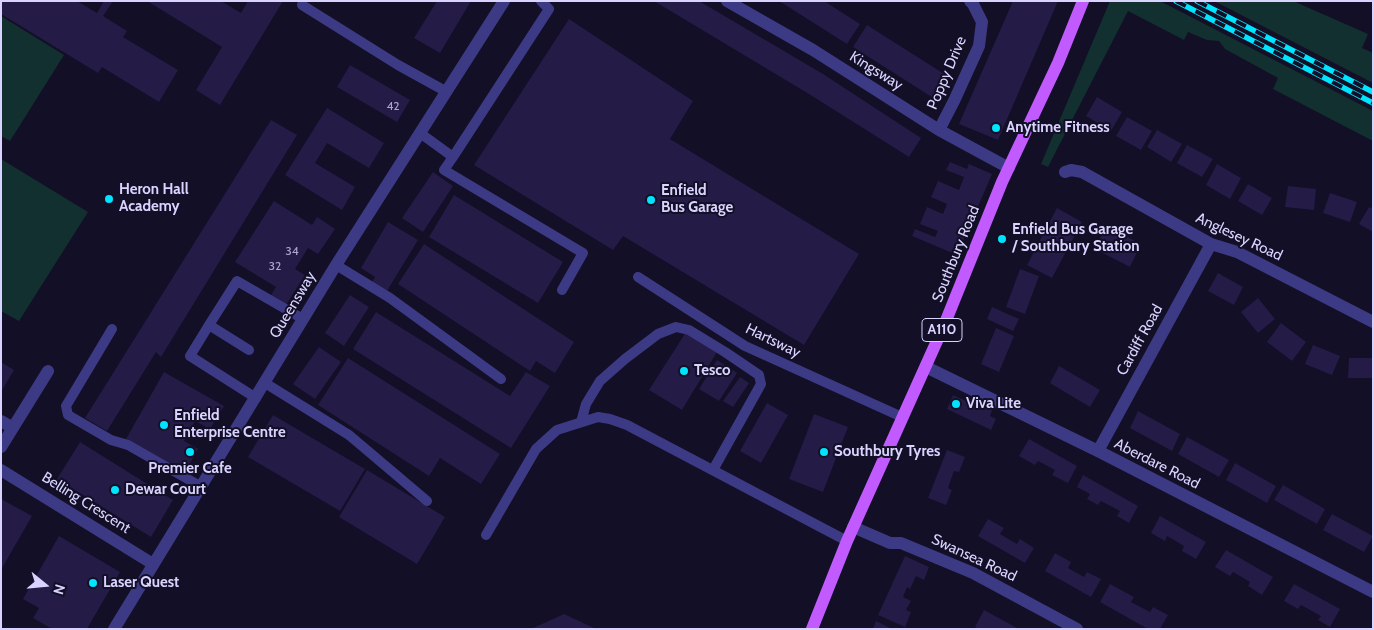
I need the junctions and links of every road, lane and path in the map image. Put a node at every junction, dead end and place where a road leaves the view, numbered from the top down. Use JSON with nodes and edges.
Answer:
{"nodes":[{"id":1,"x":504,"y":1,"type":"edge"},
{"id":2,"x":540,"y":1,"type":"edge"},
{"id":3,"x":727,"y":1,"type":"edge"},
{"id":4,"x":970,"y":1,"type":"edge"},
{"id":5,"x":1083,"y":1,"type":"edge"},
{"id":6,"x":302,"y":5,"type":"dead end"},
{"id":7,"x":447,"y":92,"type":"junction"},
{"id":8,"x":939,"y":130,"type":"junction"},
{"id":9,"x":420,"y":133,"type":"junction"},
{"id":10,"x":453,"y":157,"type":"junction"},
{"id":11,"x":1009,"y":168,"type":"junction"},
{"id":12,"x":1065,"y":172,"type":"dead end"},
{"id":13,"x":1211,"y":244,"type":"junction"},
{"id":14,"x":336,"y":264,"type":"junction"},
{"id":15,"x":638,"y":277,"type":"dead end"},
{"id":16,"x":562,"y":290,"type":"dead end"},
{"id":17,"x":303,"y":319,"type":"junction"},
{"id":18,"x":1373,"y":322,"type":"edge"},
{"id":19,"x":209,"y":325,"type":"junction"},
{"id":20,"x":112,"y":329,"type":"dead end"},
{"id":21,"x":250,"y":350,"type":"dead end"},
{"id":22,"x":926,"y":367,"type":"junction"},
{"id":23,"x":48,"y":371,"type":"dead end"},
{"id":24,"x":501,"y":379,"type":"dead end"},
{"id":25,"x":265,"y":383,"type":"junction"},
{"id":26,"x":256,"y":398,"type":"junction"},
{"id":27,"x":902,"y":416,"type":"junction"},
{"id":28,"x":1,"y":420,"type":"edge"},
{"id":29,"x":581,"y":422,"type":"junction"},
{"id":30,"x":13,"y":428,"type":"junction"},
{"id":31,"x":1,"y":447,"type":"edge"},
{"id":32,"x":1098,"y":452,"type":"junction"},
{"id":33,"x":1,"y":470,"type":"edge"},
{"id":34,"x":713,"y":470,"type":"junction"},
{"id":35,"x":200,"y":486,"type":"junction"},
{"id":36,"x":427,"y":501,"type":"dead end"},
{"id":37,"x":854,"y":526,"type":"junction"},
{"id":38,"x":486,"y":535,"type":"dead end"},
{"id":39,"x":847,"y":541,"type":"junction"},
{"id":40,"x":153,"y":564,"type":"junction"},
{"id":41,"x":1373,"y":592,"type":"edge"},
{"id":42,"x":114,"y":629,"type":"edge"},
{"id":43,"x":812,"y":629,"type":"edge"},
{"id":44,"x":1077,"y":629,"type":"edge"}],
"edges":[{"from":1,"to":7,"type":"street","name":"Queensway"},
{"from":2,"to":10,"type":"lane"},
{"from":3,"to":8,"type":"street","name":"Kingsway"},
{"from":4,"to":8,"type":"street","name":"Poppy Drive"},
{"from":5,"to":11,"type":"main road","name":"Southbury Road","number":"A110"},
{"from":6,"to":7,"type":"lane"},
{"from":7,"to":9,"type":"street","name":"Queensway"},
{"from":8,"to":11,"type":"street","name":"Kingsway"},
{"from":9,"to":10,"type":"lane"},
{"from":9,"to":14,"type":"street","name":"Queensway"},
{"from":10,"to":16,"type":"lane"},
{"from":11,"to":22,"type":"main road","name":"Southbury Road","number":"A110"},
{"from":12,"to":13,"type":"street","name":"Anglesey Road"},
{"from":13,"to":18,"type":"street","name":"Anglesey Road"},
{"from":13,"to":32,"type":"street","name":"Cardiff Road"},
{"from":14,"to":17,"type":"street","name":"Queensway"},
{"from":14,"to":24,"type":"lane"},
{"from":15,"to":27,"type":"lane","name":"Hartsway"},
{"from":17,"to":19,"type":"lane"},
{"from":17,"to":25,"type":"street","name":"Queensway"},
{"from":19,"to":21,"type":"lane"},
{"from":19,"to":26,"type":"lane"},
{"from":20,"to":35,"type":"lane"},
{"from":22,"to":27,"type":"main road","name":"Southbury Road","number":"A110"},
{"from":22,"to":32,"type":"street","name":"Aberdare Road"},
{"from":23,"to":30,"type":"street"},
{"from":25,"to":26,"type":"street","name":"Queensway"},
{"from":25,"to":36,"type":"lane"},
{"from":26,"to":35,"type":"street","name":"Queensway"},
{"from":27,"to":37,"type":"main road","name":"Southbury Road","number":"A110"},
{"from":28,"to":30,"type":"street"},
{"from":29,"to":34,"type":"lane"},
{"from":29,"to":34,"type":"lane"},
{"from":29,"to":38,"type":"lane"},
{"from":30,"to":31,"type":"street"},
{"from":32,"to":41,"type":"street","name":"Aberdare Road"},
{"from":33,"to":40,"type":"street","name":"Belling Crescent"},
{"from":34,"to":39,"type":"lane"},
{"from":35,"to":40,"type":"street","name":"Queensway"},
{"from":37,"to":39,"type":"main road","name":"Southbury Road","number":"A110"},
{"from":37,"to":44,"type":"street","name":"Swansea Road"},
{"from":39,"to":43,"type":"main road","name":"Southbury Road","number":"A110"},
{"from":40,"to":42,"type":"street","name":"Queensway"}]}
